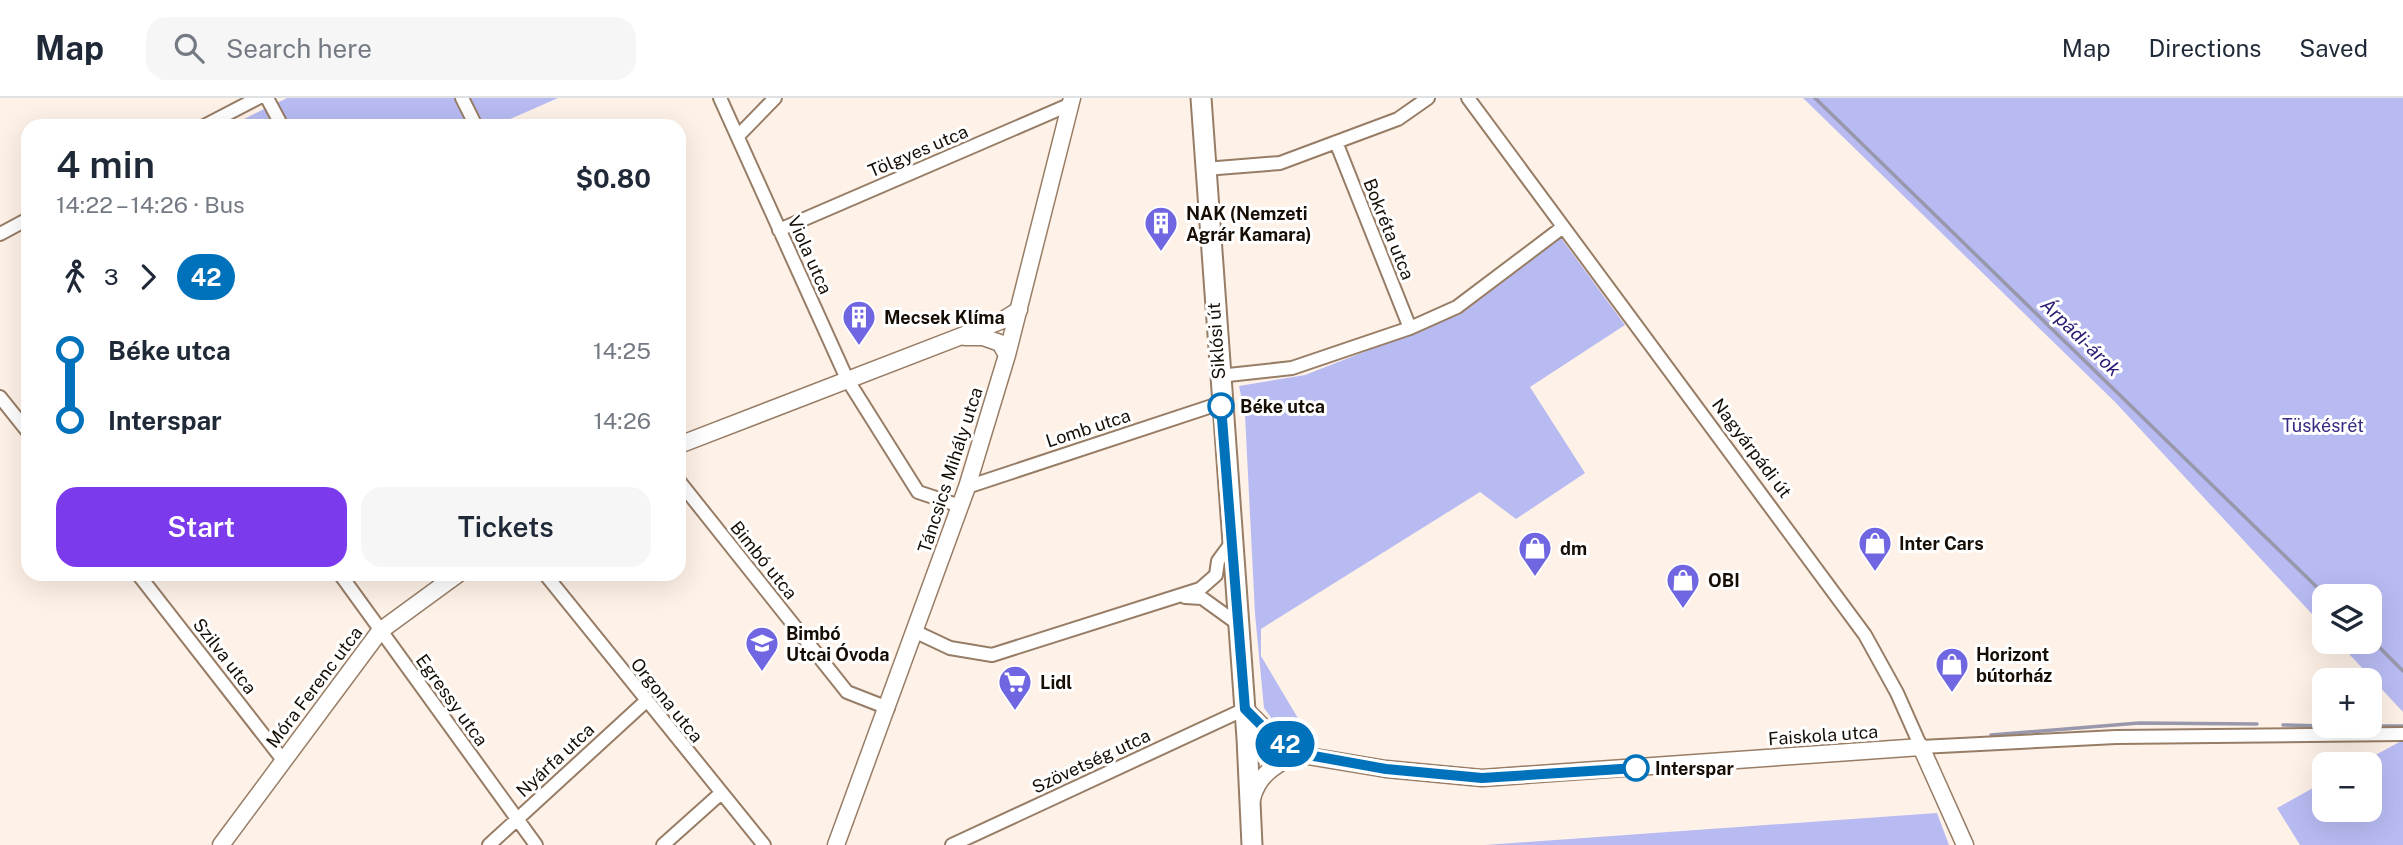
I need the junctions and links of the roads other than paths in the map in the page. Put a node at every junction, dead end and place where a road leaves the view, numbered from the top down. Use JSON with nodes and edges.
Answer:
{"nodes":[{"id":1,"x":258,"y":98,"type":"edge"},
{"id":2,"x":267,"y":98,"type":"edge"},
{"id":3,"x":462,"y":98,"type":"edge"},
{"id":4,"x":720,"y":98,"type":"edge"},
{"id":5,"x":775,"y":98,"type":"edge"},
{"id":6,"x":1201,"y":98,"type":"edge"},
{"id":7,"x":1428,"y":98,"type":"edge"},
{"id":8,"x":1468,"y":98,"type":"edge"},
{"id":9,"x":1071,"y":101,"type":"edge"},
{"id":10,"x":218,"y":119,"type":"edge"},
{"id":11,"x":278,"y":119,"type":"edge"},
{"id":12,"x":472,"y":119,"type":"edge"},
{"id":13,"x":737,"y":136,"type":"junction"},
{"id":14,"x":1336,"y":142,"type":"junction"},
{"id":15,"x":1205,"y":169,"type":"junction"},
{"id":16,"x":21,"y":222,"type":"edge"},
{"id":17,"x":1563,"y":227,"type":"junction"},
{"id":18,"x":779,"y":230,"type":"junction"},
{"id":19,"x":0,"y":233,"type":"edge"},
{"id":20,"x":1019,"y":310,"type":"junction"},
{"id":21,"x":1410,"y":328,"type":"junction"},
{"id":22,"x":960,"y":337,"type":"junction"},
{"id":23,"x":1007,"y":355,"type":"junction"},
{"id":24,"x":1219,"y":376,"type":"junction"},
{"id":25,"x":847,"y":379,"type":"junction"},
{"id":26,"x":0,"y":397,"type":"edge"},
{"id":27,"x":1221,"y":403,"type":"junction"},
{"id":28,"x":21,"y":423,"type":"edge"},
{"id":29,"x":686,"y":442,"type":"edge"},
{"id":30,"x":967,"y":487,"type":"junction"},
{"id":31,"x":686,"y":490,"type":"edge"},
{"id":32,"x":960,"y":506,"type":"junction"},
{"id":33,"x":1231,"y":542,"type":"junction"},
{"id":34,"x":143,"y":581,"type":"edge"},
{"id":35,"x":345,"y":581,"type":"edge"},
{"id":36,"x":448,"y":581,"type":"edge"},
{"id":37,"x":550,"y":581,"type":"edge"},
{"id":38,"x":1157,"y":601,"type":"junction"},
{"id":39,"x":1238,"y":624,"type":"junction"},
{"id":40,"x":380,"y":631,"type":"junction"},
{"id":41,"x":916,"y":632,"type":"junction"},
{"id":42,"x":645,"y":702,"type":"junction"},
{"id":43,"x":888,"y":708,"type":"junction"},
{"id":44,"x":1245,"y":709,"type":"junction"},
{"id":45,"x":2403,"y":734,"type":"edge"},
{"id":46,"x":1248,"y":746,"type":"junction"},
{"id":47,"x":1921,"y":747,"type":"junction"},
{"id":48,"x":1297,"y":753,"type":"junction"},
{"id":49,"x":284,"y":760,"type":"junction"},
{"id":50,"x":720,"y":794,"type":"junction"},
{"id":51,"x":1250,"y":805,"type":"junction"},
{"id":52,"x":517,"y":819,"type":"junction"},
{"id":53,"x":222,"y":845,"type":"edge"},
{"id":54,"x":489,"y":845,"type":"edge"},
{"id":55,"x":536,"y":845,"type":"edge"},
{"id":56,"x":663,"y":845,"type":"edge"},
{"id":57,"x":764,"y":845,"type":"edge"},
{"id":58,"x":836,"y":845,"type":"edge"},
{"id":59,"x":952,"y":845,"type":"edge"},
{"id":60,"x":1252,"y":845,"type":"edge"},
{"id":61,"x":1965,"y":845,"type":"edge"}],
"edges":[{"from":1,"to":10,"type":"street"},
{"from":2,"to":11,"type":"street"},
{"from":3,"to":12,"type":"street"},
{"from":4,"to":13,"type":"street","name":"Viola utca"},
{"from":5,"to":13,"type":"street"},
{"from":6,"to":15,"type":"main road","name":"Siklósi út"},
{"from":7,"to":14,"type":"street"},
{"from":8,"to":17,"type":"street","name":"Nagyárpádi út"},
{"from":9,"to":18,"type":"street","name":"Tölgyes utca"},
{"from":9,"to":20,"type":"street","name":"Táncsics Mihály utca"},
{"from":13,"to":18,"type":"street","name":"Viola utca"},
{"from":14,"to":15,"type":"street"},
{"from":14,"to":21,"type":"street","name":"Bokréta utca"},
{"from":15,"to":24,"type":"main road","name":"Siklósi út"},
{"from":16,"to":19,"type":"street"},
{"from":17,"to":21,"type":"street"},
{"from":17,"to":47,"type":"street","name":"Nagyárpádi út"},
{"from":18,"to":25,"type":"street","name":"Viola utca"},
{"from":20,"to":22,"type":"street"},
{"from":20,"to":23,"type":"street","name":"Táncsics Mihály utca"},
{"from":21,"to":24,"type":"street"},
{"from":22,"to":23,"type":"street"},
{"from":22,"to":25,"type":"street"},
{"from":23,"to":30,"type":"street","name":"Táncsics Mihály utca"},
{"from":24,"to":27,"type":"main road","name":"Siklósi út"},
{"from":25,"to":29,"type":"street"},
{"from":25,"to":32,"type":"street","name":"Viola utca"},
{"from":26,"to":28,"type":"street"},
{"from":27,"to":30,"type":"street","name":"Lomb utca"},
{"from":27,"to":33,"type":"main road","name":"Siklósi út"},
{"from":30,"to":32,"type":"street","name":"Táncsics Mihály utca"},
{"from":31,"to":43,"type":"street","name":"Bimbó utca"},
{"from":32,"to":41,"type":"street","name":"Táncsics Mihály utca"},
{"from":33,"to":38,"type":"street"},
{"from":33,"to":39,"type":"main road","name":"Siklósi út"},
{"from":34,"to":49,"type":"street","name":"Szilva utca"},
{"from":35,"to":40,"type":"street","name":"Egressy utca"},
{"from":36,"to":40,"type":"street","name":"Móra Ferenc utca"},
{"from":37,"to":42,"type":"street","name":"Orgona utca"},
{"from":38,"to":39,"type":"street"},
{"from":38,"to":41,"type":"street"},
{"from":39,"to":44,"type":"main road","name":"Siklósi út"},
{"from":40,"to":49,"type":"street","name":"Móra Ferenc utca"},
{"from":40,"to":52,"type":"street","name":"Egressy utca"},
{"from":41,"to":43,"type":"street","name":"Táncsics Mihály utca"},
{"from":42,"to":50,"type":"street","name":"Orgona utca"},
{"from":42,"to":52,"type":"street","name":"Nyárfa utca"},
{"from":43,"to":58,"type":"street","name":"Táncsics Mihály utca"},
{"from":44,"to":46,"type":"main road","name":"Siklósi út"},
{"from":44,"to":48,"type":"street"},
{"from":44,"to":59,"type":"street","name":"Szövetség utca"},
{"from":45,"to":47,"type":"street","name":"Faiskola utca"},
{"from":46,"to":48,"type":"street","name":"Faiskola utca"},
{"from":46,"to":51,"type":"main road","name":"Siklósi út"},
{"from":47,"to":48,"type":"street","name":"Faiskola utca"},
{"from":47,"to":61,"type":"street","name":"Nagyárpádi út"},
{"from":48,"to":51,"type":"street"},
{"from":49,"to":53,"type":"street","name":"Móra Ferenc utca"},
{"from":50,"to":56,"type":"street"},
{"from":50,"to":57,"type":"street","name":"Orgona utca"},
{"from":51,"to":60,"type":"main road"},
{"from":52,"to":54,"type":"street","name":"Nyárfa utca"},
{"from":52,"to":55,"type":"street","name":"Egressy utca"}]}
